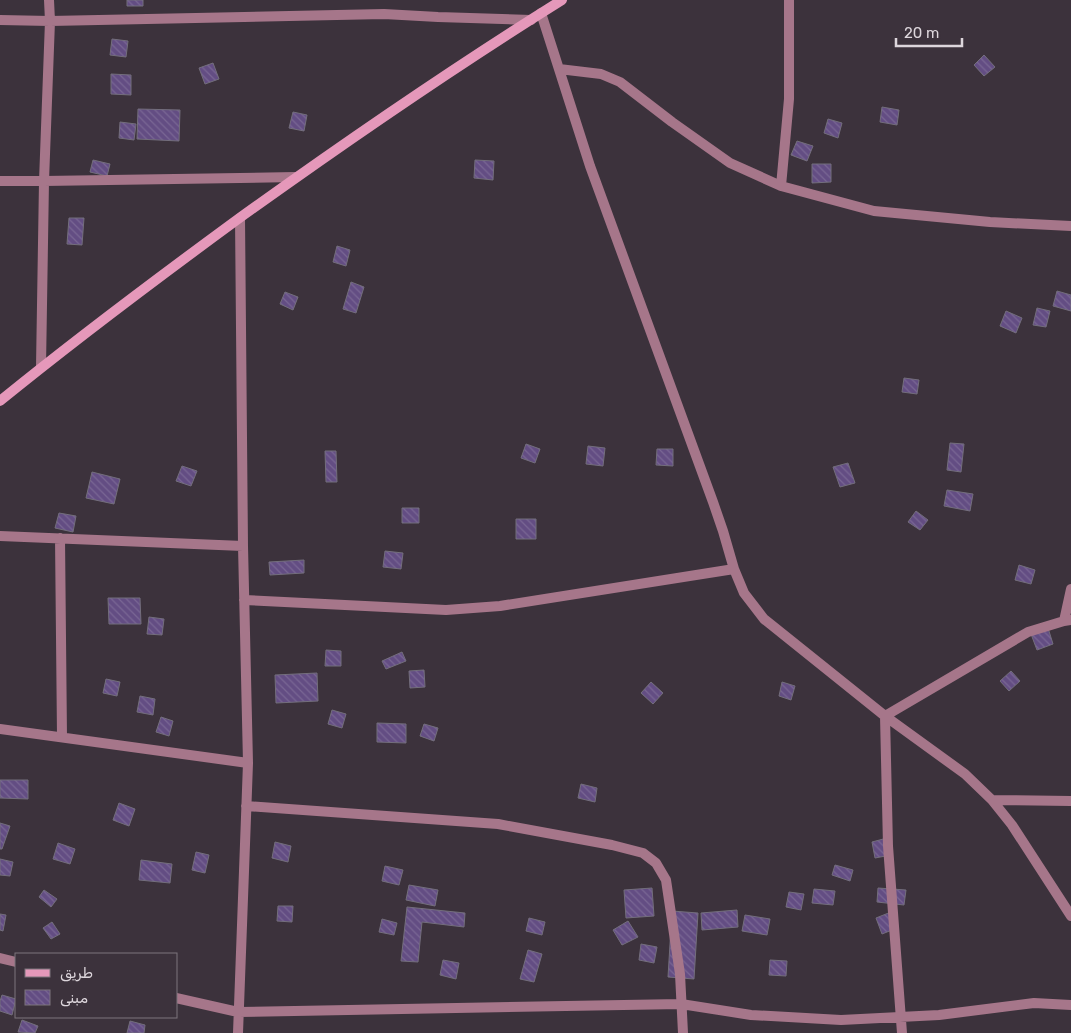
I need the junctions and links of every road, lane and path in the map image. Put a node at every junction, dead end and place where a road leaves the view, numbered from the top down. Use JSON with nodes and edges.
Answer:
{"nodes":[{"id":1,"x":49,"y":0,"type":"edge"},
{"id":2,"x":789,"y":0,"type":"edge"},
{"id":3,"x":558,"y":1,"type":"edge"},
{"id":4,"x":541,"y":13,"type":"junction"},
{"id":5,"x":0,"y":20,"type":"edge"},
{"id":6,"x":531,"y":20,"type":"junction"},
{"id":7,"x":50,"y":21,"type":"junction"},
{"id":8,"x":559,"y":69,"type":"junction"},
{"id":9,"x":296,"y":177,"type":"junction"},
{"id":10,"x":0,"y":181,"type":"edge"},
{"id":11,"x":44,"y":181,"type":"junction"},
{"id":12,"x":781,"y":186,"type":"junction"},
{"id":13,"x":240,"y":218,"type":"junction"},
{"id":14,"x":1071,"y":226,"type":"edge"},
{"id":15,"x":41,"y":367,"type":"junction"},
{"id":16,"x":0,"y":401,"type":"edge"},
{"id":17,"x":0,"y":536,"type":"edge"},
{"id":18,"x":60,"y":538,"type":"junction"},
{"id":19,"x":243,"y":546,"type":"junction"},
{"id":20,"x":734,"y":568,"type":"junction"},
{"id":21,"x":1071,"y":589,"type":"edge"},
{"id":22,"x":244,"y":600,"type":"junction"},
{"id":23,"x":1067,"y":620,"type":"edge"},
{"id":24,"x":885,"y":716,"type":"junction"},
{"id":25,"x":0,"y":729,"type":"edge"},
{"id":26,"x":62,"y":738,"type":"junction"},
{"id":27,"x":248,"y":762,"type":"junction"},
{"id":28,"x":992,"y":800,"type":"junction"},
{"id":29,"x":1071,"y":801,"type":"edge"},
{"id":30,"x":246,"y":806,"type":"junction"},
{"id":31,"x":1071,"y":916,"type":"edge"},
{"id":32,"x":0,"y":958,"type":"edge"},
{"id":33,"x":15,"y":962,"type":"edge"},
{"id":34,"x":178,"y":998,"type":"edge"},
{"id":35,"x":681,"y":1004,"type":"junction"},
{"id":36,"x":1071,"y":1005,"type":"edge"},
{"id":37,"x":238,"y":1012,"type":"junction"},
{"id":38,"x":902,"y":1017,"type":"junction"},
{"id":39,"x":238,"y":1033,"type":"edge"},
{"id":40,"x":683,"y":1033,"type":"edge"},
{"id":41,"x":902,"y":1033,"type":"edge"}],
"edges":[{"from":1,"to":7,"type":"street"},
{"from":2,"to":12,"type":"street"},
{"from":3,"to":4,"type":"main road"},
{"from":4,"to":6,"type":"main road"},
{"from":4,"to":8,"type":"street"},
{"from":5,"to":7,"type":"street"},
{"from":6,"to":7,"type":"street"},
{"from":6,"to":9,"type":"main road"},
{"from":7,"to":11,"type":"street"},
{"from":8,"to":12,"type":"street"},
{"from":8,"to":20,"type":"street"},
{"from":9,"to":11,"type":"street"},
{"from":9,"to":13,"type":"main road"},
{"from":10,"to":11,"type":"street"},
{"from":11,"to":15,"type":"street"},
{"from":12,"to":14,"type":"street"},
{"from":13,"to":15,"type":"main road"},
{"from":13,"to":19,"type":"street"},
{"from":15,"to":16,"type":"main road"},
{"from":17,"to":18,"type":"street"},
{"from":18,"to":19,"type":"street"},
{"from":18,"to":26,"type":"street"},
{"from":19,"to":22,"type":"street"},
{"from":20,"to":22,"type":"street"},
{"from":20,"to":24,"type":"street"},
{"from":21,"to":23,"type":"street"},
{"from":22,"to":27,"type":"street"},
{"from":23,"to":24,"type":"street"},
{"from":24,"to":28,"type":"street"},
{"from":24,"to":38,"type":"street"},
{"from":25,"to":26,"type":"street"},
{"from":26,"to":27,"type":"street"},
{"from":27,"to":30,"type":"street"},
{"from":28,"to":29,"type":"street"},
{"from":28,"to":31,"type":"street"},
{"from":30,"to":35,"type":"street"},
{"from":30,"to":37,"type":"street"},
{"from":32,"to":33,"type":"street"},
{"from":34,"to":37,"type":"street"},
{"from":35,"to":37,"type":"street"},
{"from":35,"to":38,"type":"street"},
{"from":35,"to":40,"type":"street"},
{"from":36,"to":38,"type":"street"},
{"from":37,"to":39,"type":"street"},
{"from":38,"to":41,"type":"street"}]}
